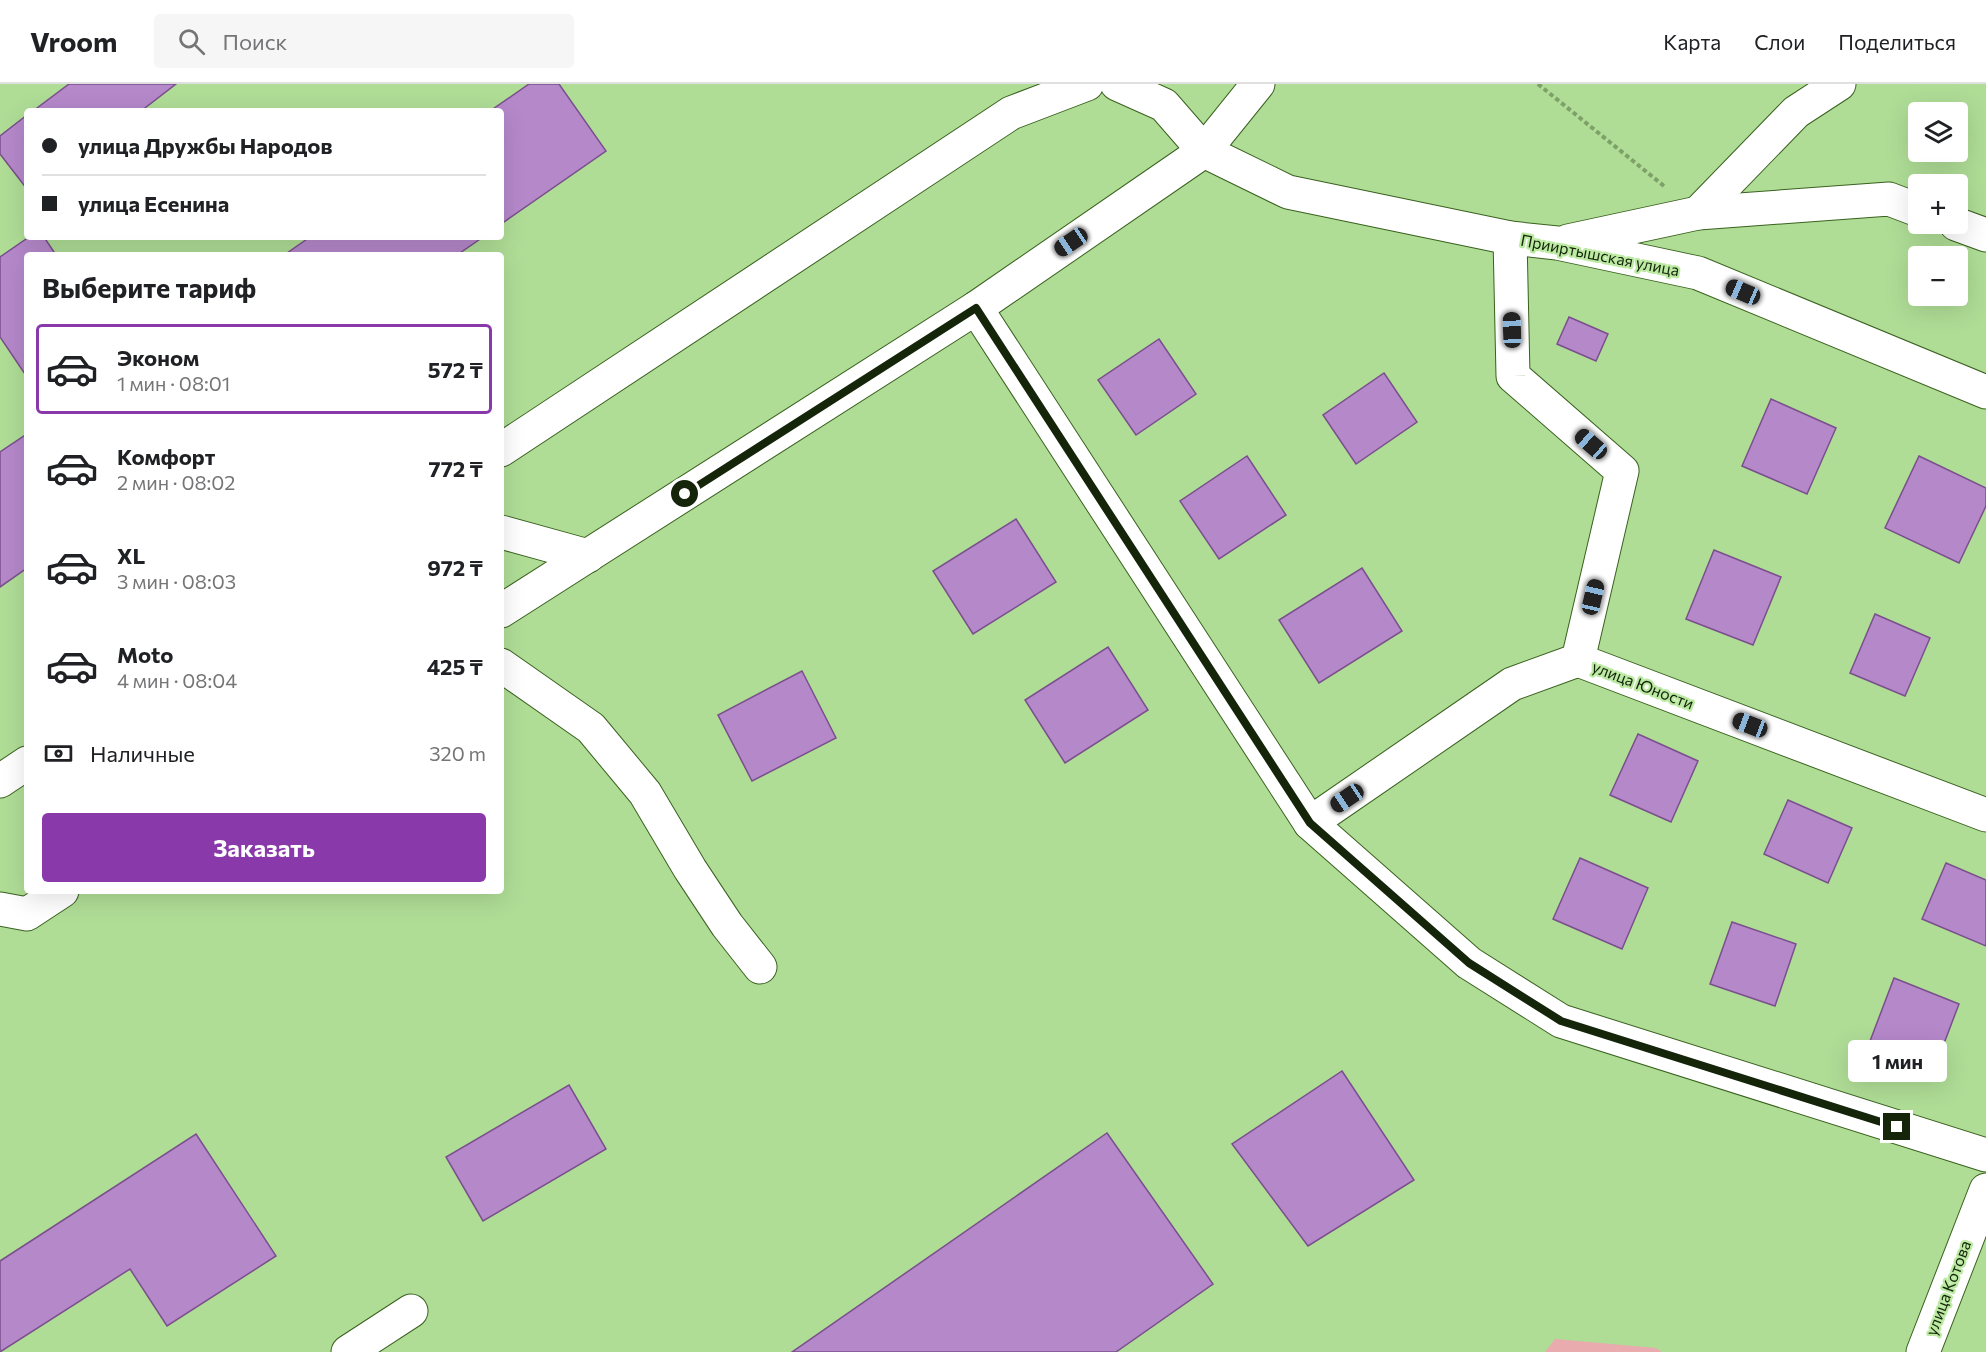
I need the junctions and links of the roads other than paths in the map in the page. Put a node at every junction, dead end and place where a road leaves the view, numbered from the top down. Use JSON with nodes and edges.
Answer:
{"nodes":[{"id":1,"x":1087,"y":84,"type":"edge"},
{"id":2,"x":1117,"y":84,"type":"edge"},
{"id":3,"x":1258,"y":84,"type":"edge"},
{"id":4,"x":1839,"y":84,"type":"edge"},
{"id":5,"x":1204,"y":151,"type":"junction"},
{"id":6,"x":1908,"y":206,"type":"edge"},
{"id":7,"x":1698,"y":213,"type":"junction"},
{"id":8,"x":1968,"y":228,"type":"edge"},
{"id":9,"x":1986,"y":235,"type":"edge"},
{"id":10,"x":1510,"y":238,"type":"junction"},
{"id":11,"x":1557,"y":243,"type":"junction"},
{"id":12,"x":976,"y":308,"type":"junction"},
{"id":13,"x":1986,"y":392,"type":"edge"},
{"id":14,"x":504,"y":448,"type":"edge"},
{"id":15,"x":504,"y":532,"type":"edge"},
{"id":16,"x":588,"y":556,"type":"junction"},
{"id":17,"x":504,"y":609,"type":"edge"},
{"id":18,"x":1578,"y":660,"type":"junction"},
{"id":19,"x":504,"y":667,"type":"edge"},
{"id":20,"x":24,"y":766,"type":"edge"},
{"id":21,"x":0,"y":781,"type":"edge"},
{"id":22,"x":1986,"y":815,"type":"edge"},
{"id":23,"x":1310,"y":823,"type":"junction"},
{"id":24,"x":56,"y":894,"type":"edge"},
{"id":25,"x":9,"y":917,"type":"edge"},
{"id":26,"x":760,"y":967,"type":"dead end"},
{"id":27,"x":1986,"y":1155,"type":"edge"},
{"id":28,"x":1986,"y":1190,"type":"edge"},
{"id":29,"x":411,"y":1311,"type":"dead end"},
{"id":30,"x":348,"y":1352,"type":"edge"},
{"id":31,"x":1923,"y":1352,"type":"edge"}],
"edges":[{"from":1,"to":14,"type":"street"},
{"from":2,"to":5,"type":"street"},
{"from":3,"to":5,"type":"street"},
{"from":4,"to":7,"type":"street"},
{"from":5,"to":10,"type":"street","name":"Прииртышская улица"},
{"from":5,"to":12,"type":"street"},
{"from":6,"to":7,"type":"street"},
{"from":7,"to":11,"type":"street"},
{"from":8,"to":9,"type":"street"},
{"from":10,"to":11,"type":"street","name":"Прииртышская улица"},
{"from":10,"to":18,"type":"street","name":"улица Юности"},
{"from":11,"to":13,"type":"street","name":"Прииртышская улица"},
{"from":12,"to":16,"type":"street"},
{"from":12,"to":23,"type":"street"},
{"from":15,"to":16,"type":"street"},
{"from":16,"to":17,"type":"street"},
{"from":18,"to":22,"type":"street","name":"улица Юности"},
{"from":18,"to":23,"type":"street"},
{"from":19,"to":26,"type":"street"},
{"from":20,"to":21,"type":"street"},
{"from":23,"to":27,"type":"street"},
{"from":24,"to":25,"type":"street"},
{"from":28,"to":31,"type":"street","name":"улица Котова"},
{"from":29,"to":30,"type":"street"}]}
